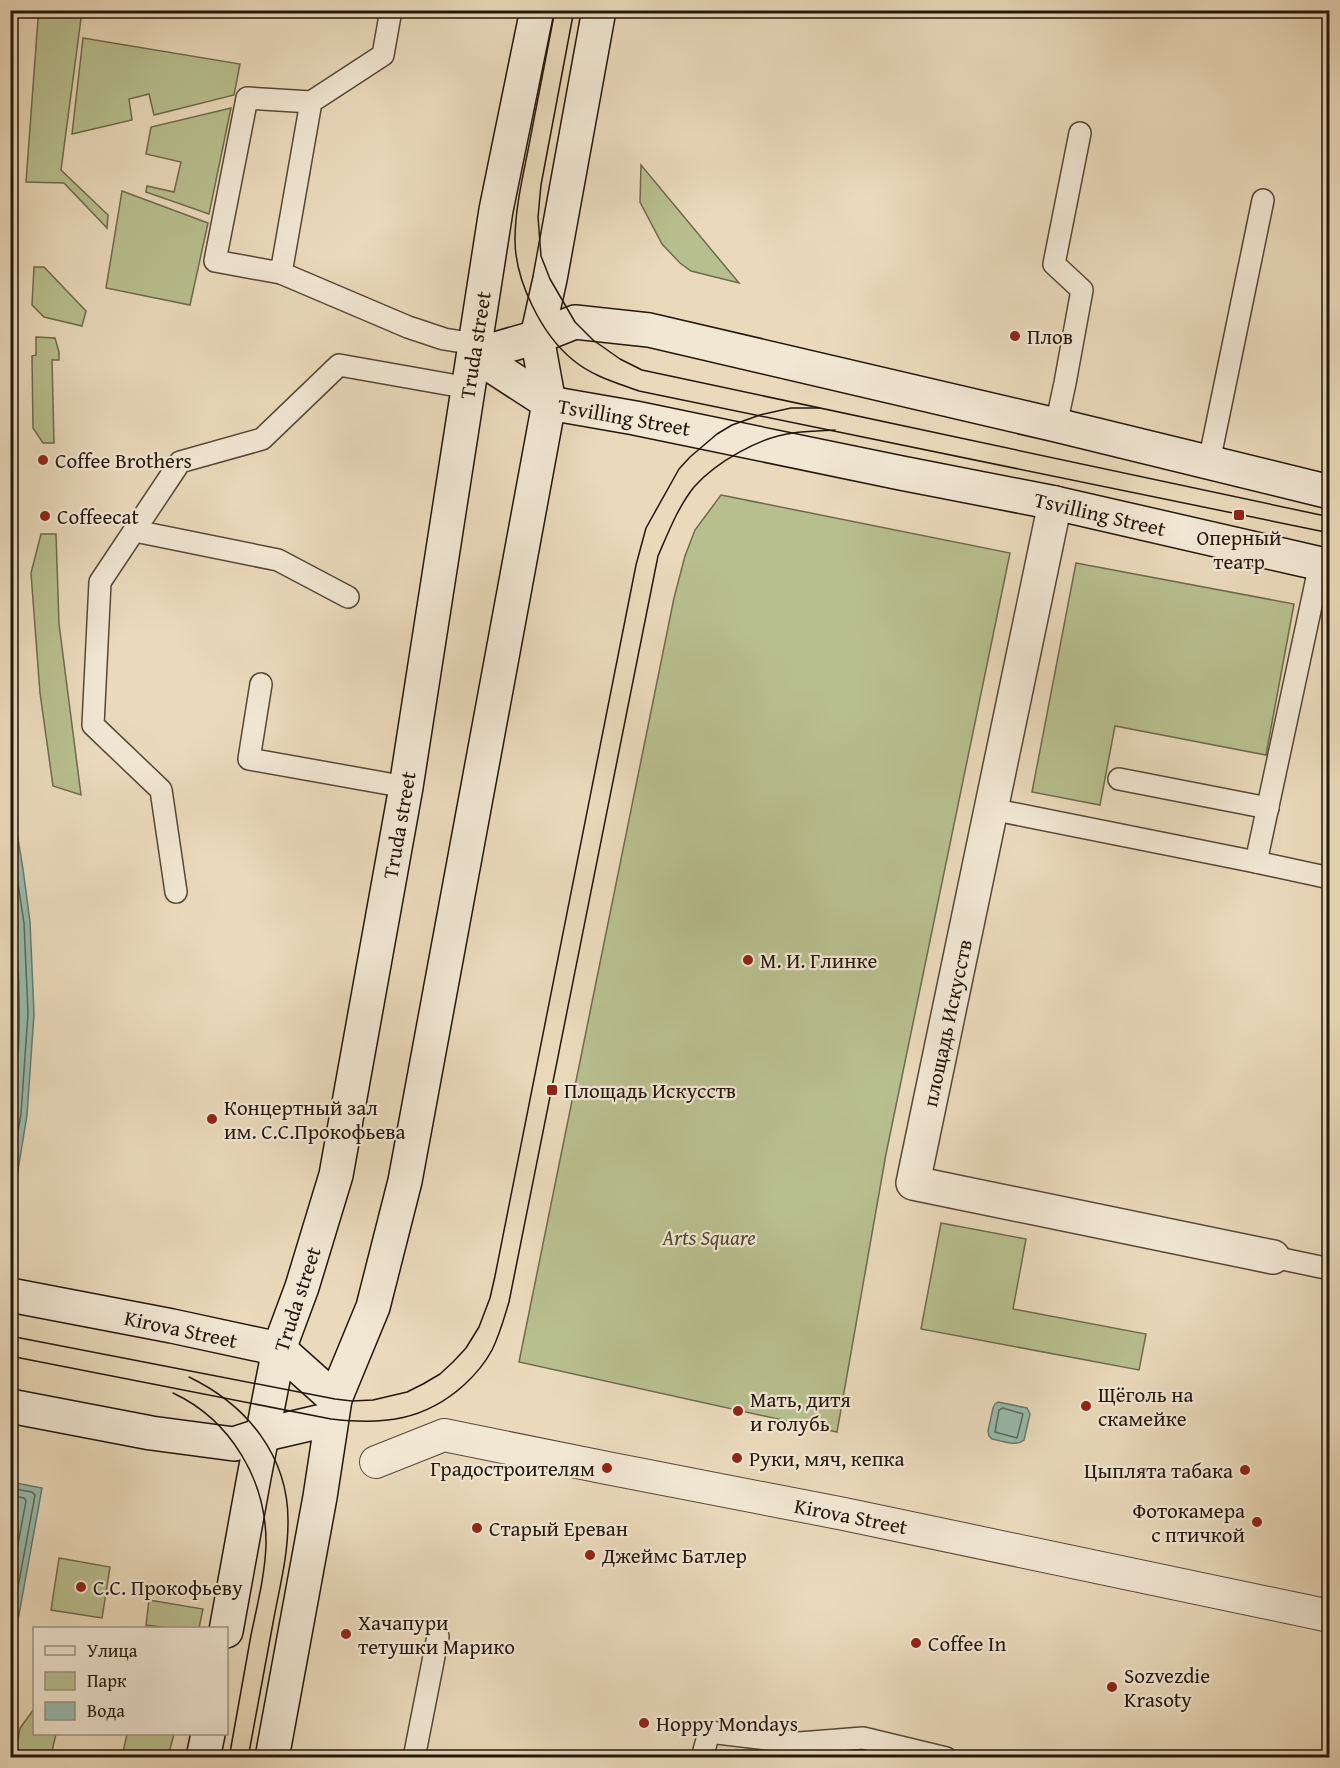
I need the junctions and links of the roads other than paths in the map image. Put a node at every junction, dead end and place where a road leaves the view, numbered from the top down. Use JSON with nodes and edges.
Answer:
{"nodes":[{"id":1,"x":391,"y":10,"type":"edge"},
{"id":2,"x":537,"y":10,"type":"edge"},
{"id":3,"x":599,"y":10,"type":"edge"},
{"id":4,"x":311,"y":102,"type":"junction"},
{"id":5,"x":1080,"y":133,"type":"dead end"},
{"id":6,"x":1263,"y":200,"type":"dead end"},
{"id":7,"x":281,"y":273,"type":"junction"},
{"id":8,"x":537,"y":337,"type":"junction"},
{"id":9,"x":475,"y":350,"type":"junction"},
{"id":10,"x":469,"y":388,"type":"junction"},
{"id":11,"x":549,"y":404,"type":"junction"},
{"id":12,"x":1056,"y":425,"type":"junction"},
{"id":13,"x":1209,"y":462,"type":"junction"},
{"id":14,"x":1329,"y":492,"type":"edge"},
{"id":15,"x":1055,"y":503,"type":"junction"},
{"id":16,"x":135,"y":531,"type":"junction"},
{"id":17,"x":1325,"y":565,"type":"edge"},
{"id":18,"x":348,"y":597,"type":"dead end"},
{"id":19,"x":261,"y":684,"type":"dead end"},
{"id":20,"x":1119,"y":779,"type":"dead end"},
{"id":21,"x":406,"y":787,"type":"junction"},
{"id":22,"x":1268,"y":808,"type":"junction"},
{"id":23,"x":991,"y":809,"type":"junction"},
{"id":24,"x":1256,"y":862,"type":"junction"},
{"id":25,"x":1329,"y":878,"type":"edge"},
{"id":26,"x":176,"y":892,"type":"dead end"},
{"id":27,"x":1273,"y":1257,"type":"joint"},
{"id":28,"x":1329,"y":1269,"type":"edge"},
{"id":29,"x":10,"y":1295,"type":"edge"},
{"id":30,"x":279,"y":1349,"type":"junction"},
{"id":31,"x":10,"y":1406,"type":"edge"},
{"id":32,"x":333,"y":1409,"type":"junction"},
{"id":33,"x":261,"y":1435,"type":"junction"},
{"id":34,"x":376,"y":1462,"type":"dead end"},
{"id":35,"x":1329,"y":1616,"type":"edge"},
{"id":36,"x":227,"y":1627,"type":"edge"},
{"id":37,"x":438,"y":1636,"type":"dead end"},
{"id":38,"x":208,"y":1735,"type":"edge"},
{"id":39,"x":799,"y":1750,"type":"edge"},
{"id":40,"x":203,"y":1758,"type":"edge"},
{"id":41,"x":272,"y":1758,"type":"edge"},
{"id":42,"x":414,"y":1758,"type":"edge"},
{"id":43,"x":702,"y":1758,"type":"edge"},
{"id":44,"x":946,"y":1758,"type":"edge"}],
"edges":[{"from":1,"to":4,"type":"lane"},
{"from":2,"to":9,"type":"main road","name":"Truda street"},
{"from":3,"to":8,"type":"main road"},
{"from":4,"to":7,"type":"lane"},
{"from":4,"to":7,"type":"lane"},
{"from":5,"to":12,"type":"lane"},
{"from":6,"to":13,"type":"lane"},
{"from":7,"to":9,"type":"lane"},
{"from":8,"to":9,"type":"main road"},
{"from":8,"to":11,"type":"main road"},
{"from":8,"to":12,"type":"main road"},
{"from":9,"to":10,"type":"main road","name":"Truda street"},
{"from":9,"to":11,"type":"main road","name":"Tsvilling Street"},
{"from":10,"to":16,"type":"lane"},
{"from":10,"to":21,"type":"main road","name":"Truda street"},
{"from":11,"to":15,"type":"main road","name":"Tsvilling Street"},
{"from":11,"to":32,"type":"main road"},
{"from":12,"to":13,"type":"main road"},
{"from":13,"to":14,"type":"main road"},
{"from":15,"to":17,"type":"main road","name":"Tsvilling Street"},
{"from":15,"to":23,"type":"main road","name":"площадь Искусств"},
{"from":16,"to":18,"type":"lane"},
{"from":16,"to":26,"type":"lane"},
{"from":17,"to":22,"type":"lane"},
{"from":19,"to":21,"type":"lane"},
{"from":20,"to":22,"type":"lane"},
{"from":21,"to":30,"type":"main road","name":"Truda street"},
{"from":22,"to":24,"type":"lane"},
{"from":23,"to":24,"type":"lane"},
{"from":23,"to":27,"type":"main road","name":"площадь Искусств"},
{"from":24,"to":25,"type":"lane"},
{"from":27,"to":28,"type":"lane"},
{"from":29,"to":30,"type":"main road","name":"Kirova Street"},
{"from":30,"to":32,"type":"main road"},
{"from":30,"to":33,"type":"main road","name":"Truda street"},
{"from":31,"to":33,"type":"main road"},
{"from":32,"to":33,"type":"main road"},
{"from":32,"to":41,"type":"main road"},
{"from":33,"to":36,"type":"main road","name":"Truda street"},
{"from":34,"to":35,"type":"street","name":"Kirova Street"},
{"from":37,"to":42,"type":"lane"},
{"from":38,"to":40,"type":"main road"},
{"from":39,"to":43,"type":"lane"},
{"from":39,"to":44,"type":"lane"}]}
